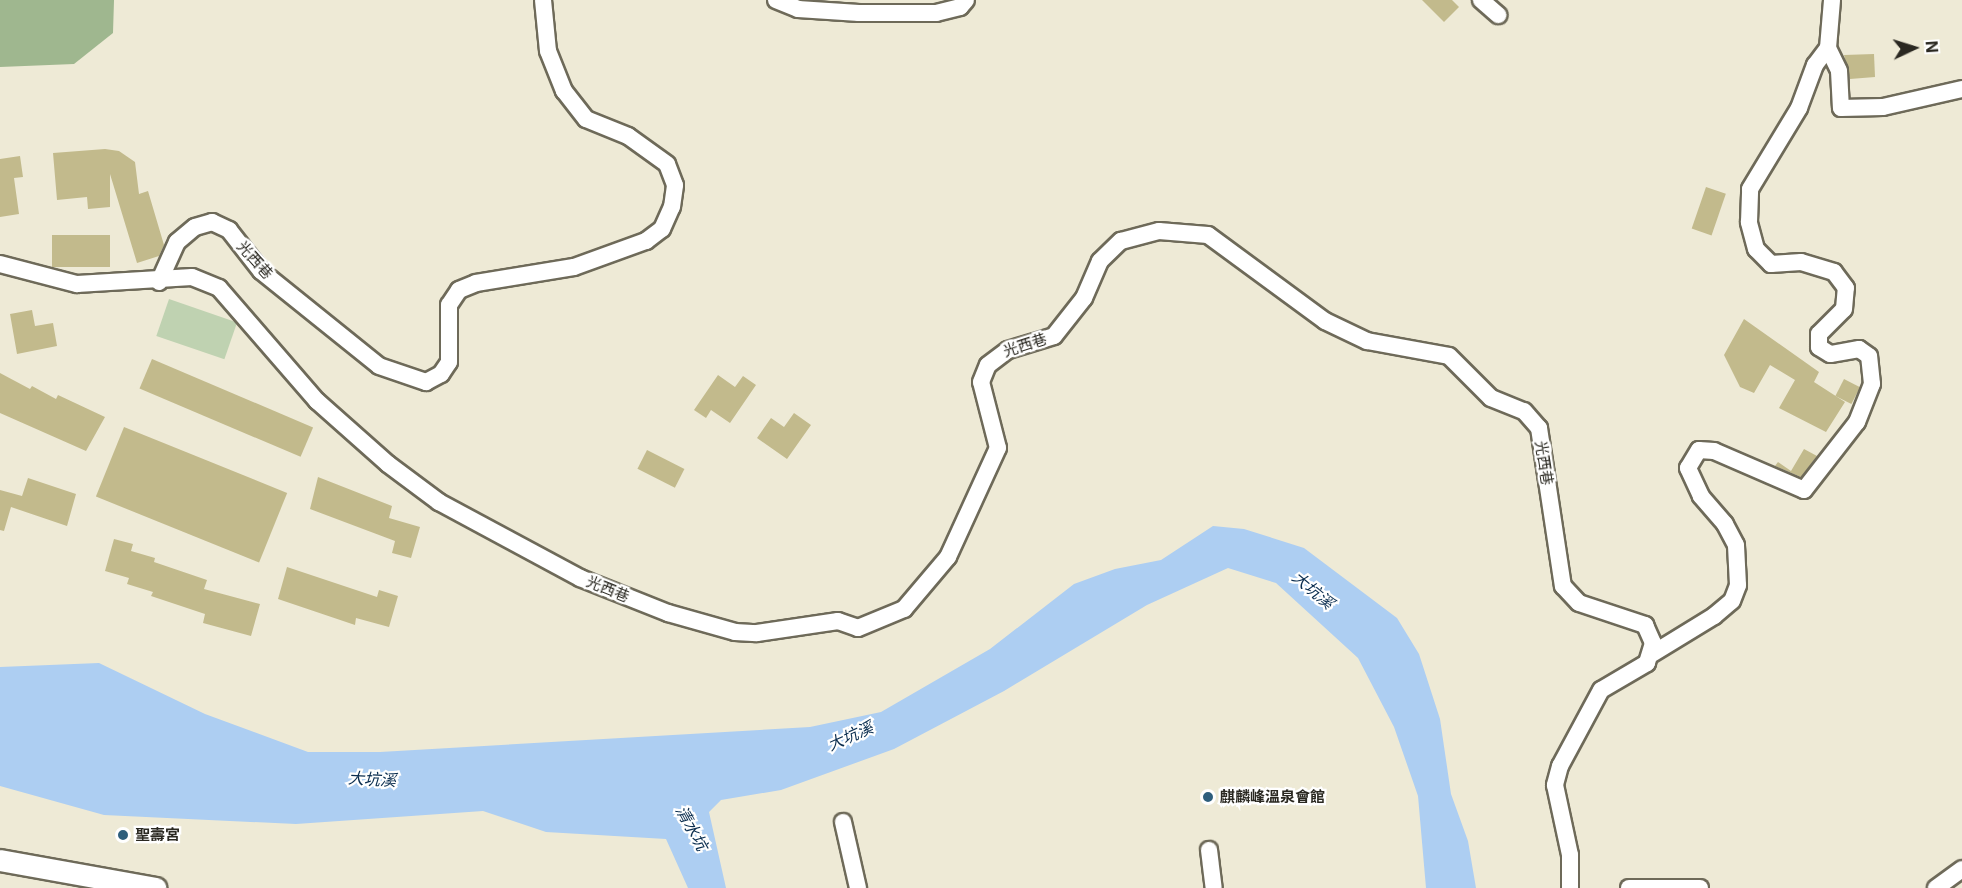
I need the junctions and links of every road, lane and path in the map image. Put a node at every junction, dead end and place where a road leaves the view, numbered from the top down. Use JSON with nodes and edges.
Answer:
{"nodes":[{"id":1,"x":543,"y":0,"type":"edge"},
{"id":2,"x":776,"y":0,"type":"edge"},
{"id":3,"x":966,"y":0,"type":"edge"},
{"id":4,"x":1481,"y":0,"type":"edge"},
{"id":5,"x":1832,"y":0,"type":"edge"},
{"id":6,"x":1498,"y":15,"type":"dead end"},
{"id":7,"x":1828,"y":48,"type":"junction"},
{"id":8,"x":1962,"y":89,"type":"edge"},
{"id":9,"x":0,"y":264,"type":"edge"},
{"id":10,"x":159,"y":282,"type":"junction"},
{"id":11,"x":1652,"y":654,"type":"junction"},
{"id":12,"x":843,"y":822,"type":"dead end"},
{"id":13,"x":1209,"y":850,"type":"dead end"},
{"id":14,"x":0,"y":860,"type":"edge"},
{"id":15,"x":1962,"y":869,"type":"edge"},
{"id":16,"x":155,"y":888,"type":"edge"},
{"id":17,"x":858,"y":888,"type":"edge"},
{"id":18,"x":1214,"y":888,"type":"edge"},
{"id":19,"x":1570,"y":888,"type":"edge"},
{"id":20,"x":1629,"y":888,"type":"edge"},
{"id":21,"x":1700,"y":888,"type":"edge"},
{"id":22,"x":1936,"y":888,"type":"edge"}],
"edges":[{"from":1,"to":10,"type":"lane","name":"光西巷"},
{"from":2,"to":3,"type":"lane"},
{"from":4,"to":6,"type":"lane"},
{"from":5,"to":7,"type":"lane"},
{"from":7,"to":8,"type":"lane"},
{"from":7,"to":11,"type":"lane"},
{"from":9,"to":10,"type":"lane","name":"光西巷"},
{"from":10,"to":11,"type":"lane","name":"光西巷"},
{"from":11,"to":19,"type":"lane"},
{"from":12,"to":17,"type":"lane"},
{"from":13,"to":18,"type":"lane"},
{"from":14,"to":16,"type":"main road"},
{"from":15,"to":22,"type":"lane"},
{"from":20,"to":21,"type":"lane"}]}
